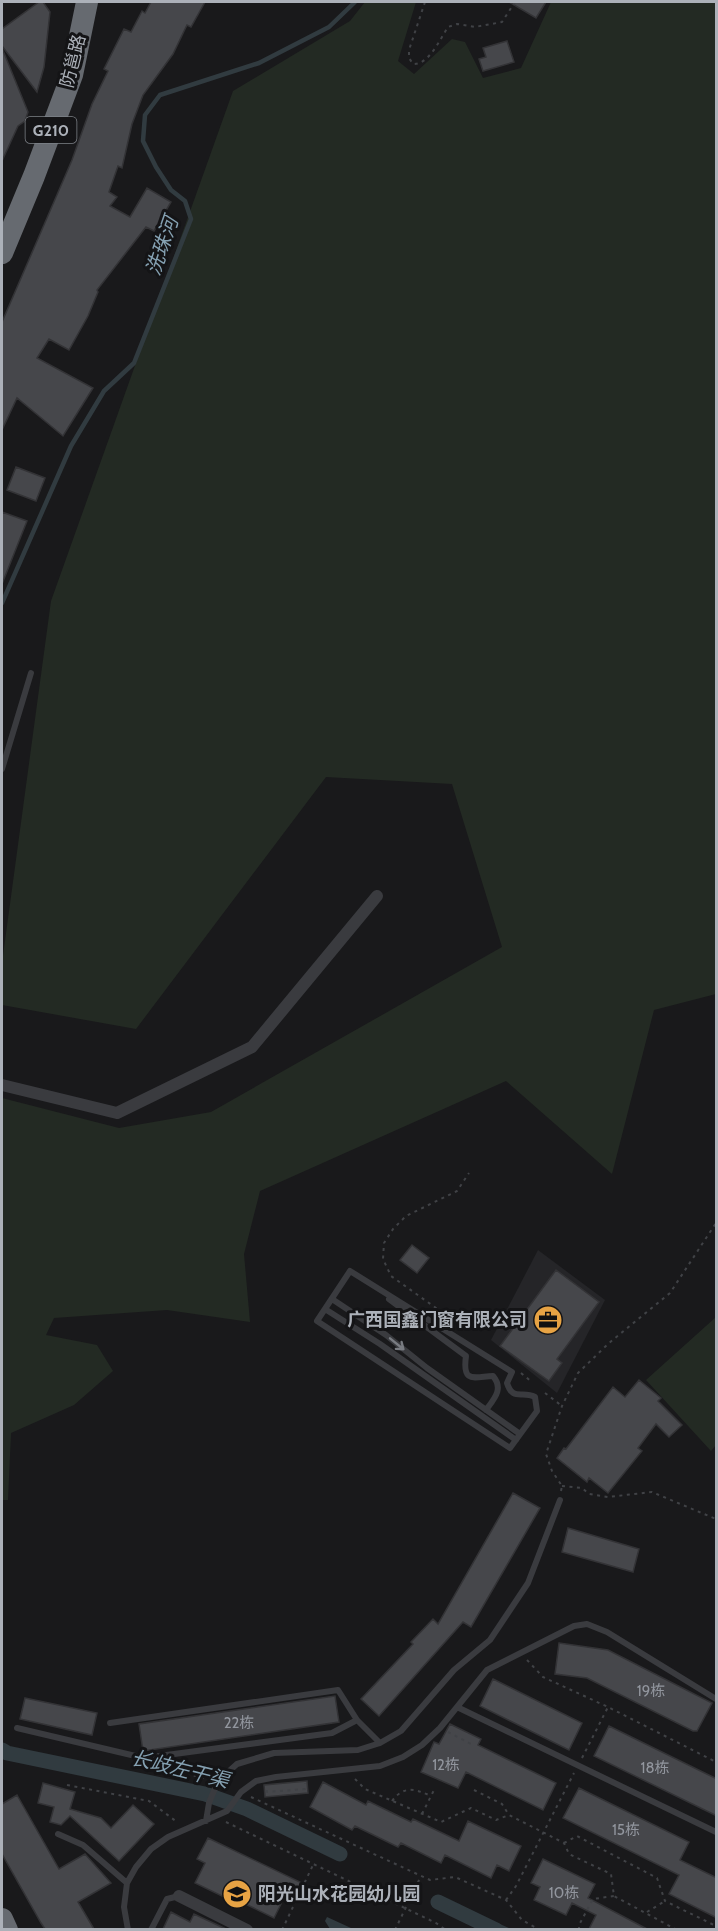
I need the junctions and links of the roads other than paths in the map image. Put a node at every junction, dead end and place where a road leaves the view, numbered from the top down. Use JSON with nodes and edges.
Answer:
{"nodes":[{"id":1,"x":87,"y":2,"type":"edge"},
{"id":2,"x":2,"y":253,"type":"edge"},
{"id":3,"x":31,"y":673,"type":"dead end"},
{"id":4,"x":2,"y":769,"type":"edge"},
{"id":5,"x":376,"y":896,"type":"dead end"},
{"id":6,"x":2,"y":1085,"type":"edge"},
{"id":7,"x":350,"y":1271,"type":"junction"},
{"id":8,"x":332,"y":1299,"type":"junction"},
{"id":9,"x":325,"y":1309,"type":"junction"},
{"id":10,"x":486,"y":1410,"type":"junction"},
{"id":11,"x":518,"y":1437,"type":"junction"},
{"id":12,"x":560,"y":1500,"type":"road end"},
{"id":13,"x":717,"y":1699,"type":"edge"},
{"id":14,"x":457,"y":1707,"type":"junction"},
{"id":15,"x":357,"y":1720,"type":"junction"},
{"id":16,"x":110,"y":1723,"type":"dead end"},
{"id":17,"x":17,"y":1728,"type":"dead end"},
{"id":18,"x":380,"y":1743,"type":"junction"},
{"id":19,"x":206,"y":1821,"type":"junction"},
{"id":20,"x":717,"y":1832,"type":"edge"},
{"id":21,"x":58,"y":1834,"type":"dead end"},
{"id":22,"x":127,"y":1883,"type":"junction"},
{"id":23,"x":179,"y":1896,"type":"joint"},
{"id":24,"x":2,"y":1920,"type":"edge"},
{"id":25,"x":8,"y":1929,"type":"edge"},
{"id":26,"x":128,"y":1929,"type":"edge"},
{"id":27,"x":150,"y":1929,"type":"edge"},
{"id":28,"x":247,"y":1929,"type":"edge"}],
"edges":[{"from":1,"to":2,"type":"highway","name":"防邕路","number":"G210"},
{"from":3,"to":4,"type":"lane"},
{"from":5,"to":6,"type":"street"},
{"from":7,"to":8,"type":"lane"},
{"from":7,"to":10,"type":"lane"},
{"from":7,"to":11,"type":"lane"},
{"from":8,"to":9,"type":"lane"},
{"from":8,"to":10,"type":"lane","one_way":true},
{"from":9,"to":11,"type":"lane"},
{"from":9,"to":11,"type":"lane"},
{"from":10,"to":11,"type":"lane"},
{"from":12,"to":18,"type":"lane"},
{"from":13,"to":14,"type":"lane"},
{"from":14,"to":19,"type":"lane"},
{"from":14,"to":20,"type":"lane"},
{"from":15,"to":16,"type":"lane"},
{"from":15,"to":17,"type":"lane"},
{"from":15,"to":18,"type":"lane"},
{"from":18,"to":19,"type":"lane"},
{"from":19,"to":22,"type":"lane"},
{"from":21,"to":22,"type":"lane"},
{"from":22,"to":26,"type":"lane"},
{"from":23,"to":27,"type":"lane"},
{"from":23,"to":28,"type":"street"},
{"from":24,"to":25,"type":"highway"}]}
